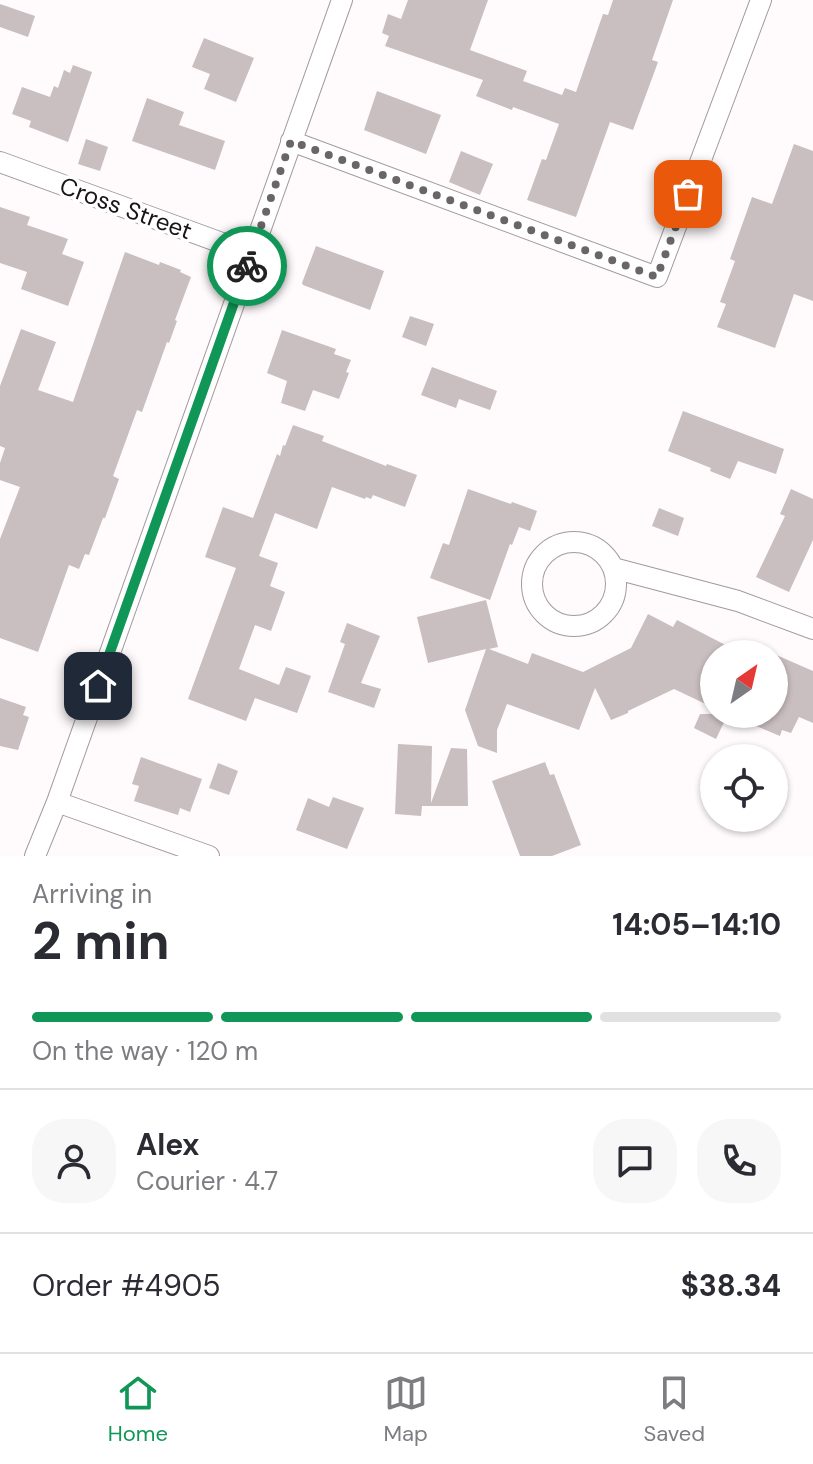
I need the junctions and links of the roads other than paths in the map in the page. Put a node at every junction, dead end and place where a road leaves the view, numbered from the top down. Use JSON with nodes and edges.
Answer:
{"nodes":[{"id":1,"x":342,"y":0,"type":"edge"},
{"id":2,"x":761,"y":0,"type":"edge"},
{"id":3,"x":291,"y":141,"type":"junction"},
{"id":4,"x":0,"y":162,"type":"edge"},
{"id":5,"x":252,"y":254,"type":"junction"},
{"id":6,"x":613,"y":568,"type":"junction"},
{"id":7,"x":813,"y":629,"type":"edge"},
{"id":8,"x":57,"y":802,"type":"junction"},
{"id":9,"x":35,"y":856,"type":"edge"},
{"id":10,"x":209,"y":856,"type":"edge"}],
"edges":[{"from":1,"to":3,"type":"street"},
{"from":2,"to":3,"type":"street"},
{"from":3,"to":5,"type":"street"},
{"from":4,"to":5,"type":"street","name":"Cross Street"},
{"from":5,"to":8,"type":"street"},
{"from":6,"to":6,"type":"street"},
{"from":6,"to":7,"type":"street"},
{"from":8,"to":9,"type":"street"},
{"from":8,"to":10,"type":"street"}]}
